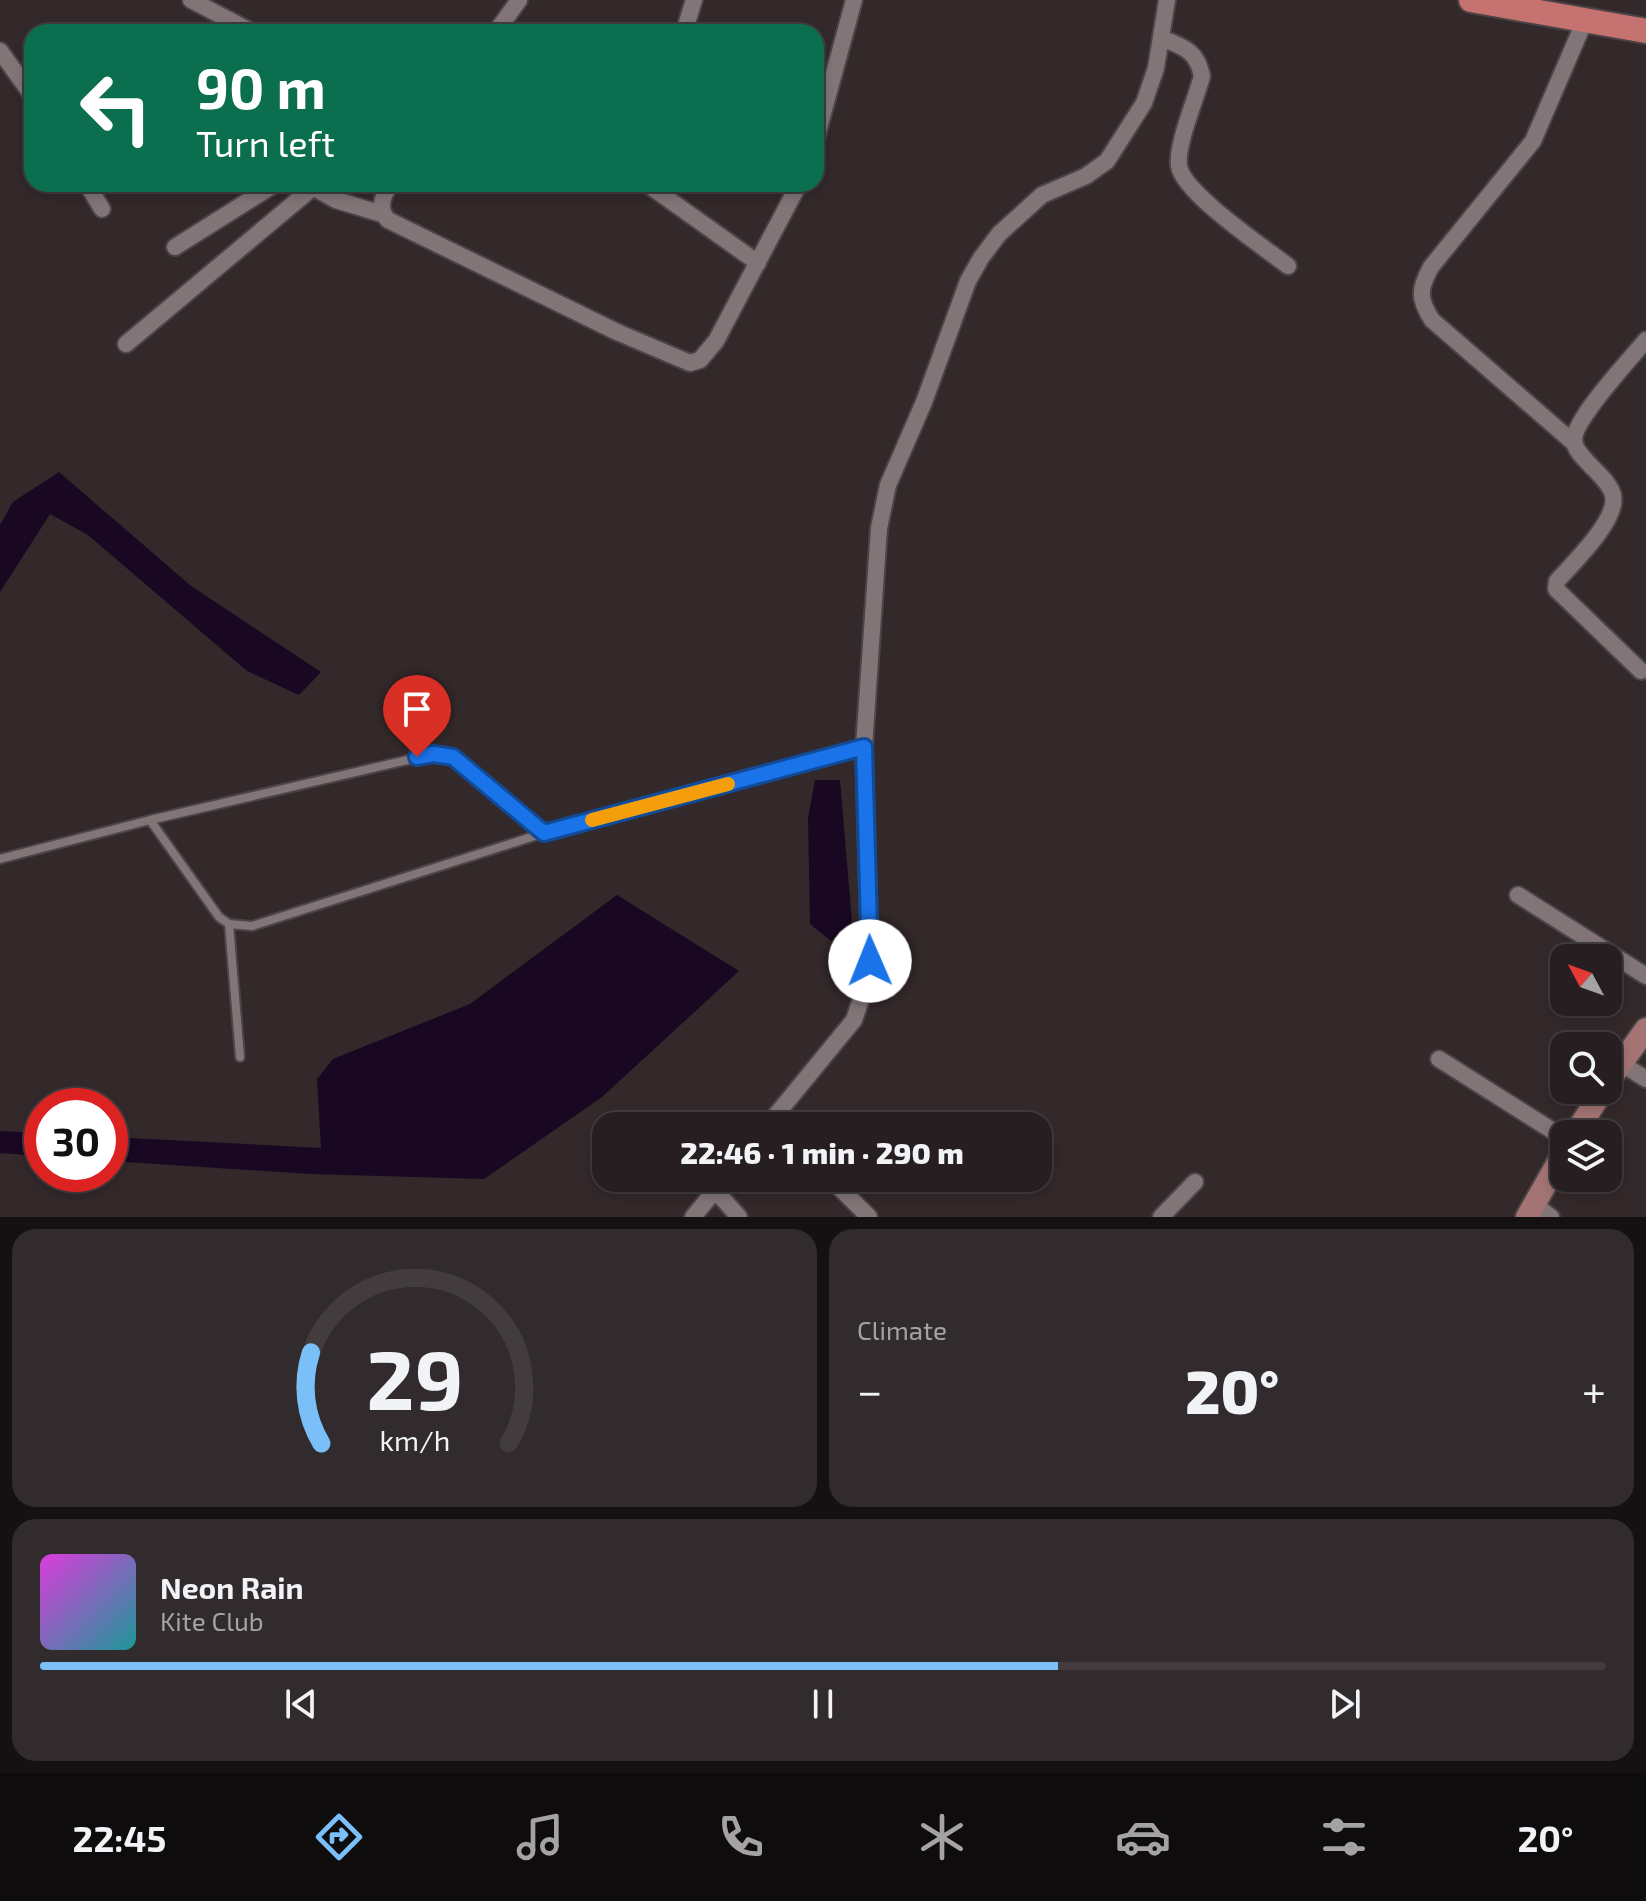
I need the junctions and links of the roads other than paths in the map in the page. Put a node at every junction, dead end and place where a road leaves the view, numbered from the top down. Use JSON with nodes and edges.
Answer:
{"nodes":[{"id":1,"x":191,"y":0,"type":"edge"},
{"id":2,"x":519,"y":0,"type":"edge"},
{"id":3,"x":694,"y":0,"type":"edge"},
{"id":4,"x":854,"y":0,"type":"edge"},
{"id":5,"x":1167,"y":0,"type":"edge"},
{"id":6,"x":1471,"y":0,"type":"edge"},
{"id":7,"x":1585,"y":20,"type":"junction"},
{"id":8,"x":237,"y":24,"type":"edge"},
{"id":9,"x":502,"y":24,"type":"edge"},
{"id":10,"x":686,"y":24,"type":"edge"},
{"id":11,"x":1646,"y":31,"type":"edge"},
{"id":12,"x":1161,"y":38,"type":"junction"},
{"id":13,"x":0,"y":51,"type":"edge"},
{"id":14,"x":24,"y":84,"type":"edge"},
{"id":15,"x":824,"y":110,"type":"edge"},
{"id":16,"x":92,"y":192,"type":"edge"},
{"id":17,"x":262,"y":192,"type":"edge"},
{"id":18,"x":302,"y":192,"type":"edge"},
{"id":19,"x":322,"y":192,"type":"edge"},
{"id":20,"x":386,"y":192,"type":"edge"},
{"id":21,"x":658,"y":192,"type":"edge"},
{"id":22,"x":795,"y":192,"type":"edge"},
{"id":23,"x":102,"y":209,"type":"dead end"},
{"id":24,"x":382,"y":214,"type":"junction"},
{"id":25,"x":175,"y":247,"type":"dead end"},
{"id":26,"x":758,"y":263,"type":"junction"},
{"id":27,"x":1288,"y":266,"type":"dead end"},
{"id":28,"x":1646,"y":341,"type":"edge"},
{"id":29,"x":126,"y":344,"type":"dead end"},
{"id":30,"x":1575,"y":444,"type":"junction"},
{"id":31,"x":1641,"y":671,"type":"dead end"},
{"id":32,"x":864,"y":747,"type":"junction"},
{"id":33,"x":150,"y":820,"type":"junction"},
{"id":34,"x":544,"y":833,"type":"junction"},
{"id":35,"x":0,"y":859,"type":"edge"},
{"id":36,"x":1518,"y":895,"type":"dead end"},
{"id":37,"x":229,"y":924,"type":"junction"},
{"id":38,"x":1646,"y":976,"type":"edge"},
{"id":39,"x":1646,"y":1029,"type":"edge"},
{"id":40,"x":240,"y":1057,"type":"dead end"},
{"id":41,"x":1439,"y":1059,"type":"dead end"},
{"id":42,"x":1622,"y":1061,"type":"edge"},
{"id":43,"x":1622,"y":1074,"type":"edge"},
{"id":44,"x":1646,"y":1079,"type":"edge"},
{"id":45,"x":782,"y":1112,"type":"edge"},
{"id":46,"x":1550,"y":1129,"type":"edge"},
{"id":47,"x":1195,"y":1182,"type":"dead end"},
{"id":48,"x":1550,"y":1184,"type":"edge"},
{"id":49,"x":713,"y":1192,"type":"edge"},
{"id":50,"x":725,"y":1192,"type":"edge"},
{"id":51,"x":844,"y":1192,"type":"edge"},
{"id":52,"x":1537,"y":1213,"type":"edge"},
{"id":53,"x":693,"y":1217,"type":"edge"},
{"id":54,"x":739,"y":1217,"type":"edge"},
{"id":55,"x":869,"y":1217,"type":"edge"},
{"id":56,"x":1161,"y":1217,"type":"edge"}],
"edges":[{"from":1,"to":8,"type":"street"},
{"from":2,"to":9,"type":"street"},
{"from":3,"to":10,"type":"street"},
{"from":4,"to":15,"type":"street"},
{"from":5,"to":12,"type":"street"},
{"from":6,"to":7,"type":"main road"},
{"from":7,"to":11,"type":"main road"},
{"from":7,"to":30,"type":"street"},
{"from":12,"to":27,"type":"street"},
{"from":12,"to":32,"type":"street"},
{"from":13,"to":14,"type":"street"},
{"from":16,"to":23,"type":"street"},
{"from":17,"to":25,"type":"street"},
{"from":18,"to":29,"type":"street"},
{"from":19,"to":24,"type":"street"},
{"from":20,"to":24,"type":"street"},
{"from":21,"to":26,"type":"street"},
{"from":22,"to":26,"type":"street"},
{"from":24,"to":26,"type":"street"},
{"from":28,"to":30,"type":"street"},
{"from":30,"to":31,"type":"street"},
{"from":32,"to":34,"type":"lane"},
{"from":32,"to":45,"type":"street"},
{"from":33,"to":34,"type":"lane"},
{"from":33,"to":35,"type":"lane"},
{"from":33,"to":37,"type":"lane"},
{"from":34,"to":37,"type":"lane"},
{"from":36,"to":38,"type":"street"},
{"from":37,"to":40,"type":"lane"},
{"from":39,"to":42,"type":"street"},
{"from":41,"to":46,"type":"street"},
{"from":43,"to":44,"type":"street"},
{"from":47,"to":56,"type":"street"},
{"from":48,"to":52,"type":"street"},
{"from":49,"to":53,"type":"street"},
{"from":50,"to":54,"type":"street"},
{"from":51,"to":55,"type":"street"}]}
